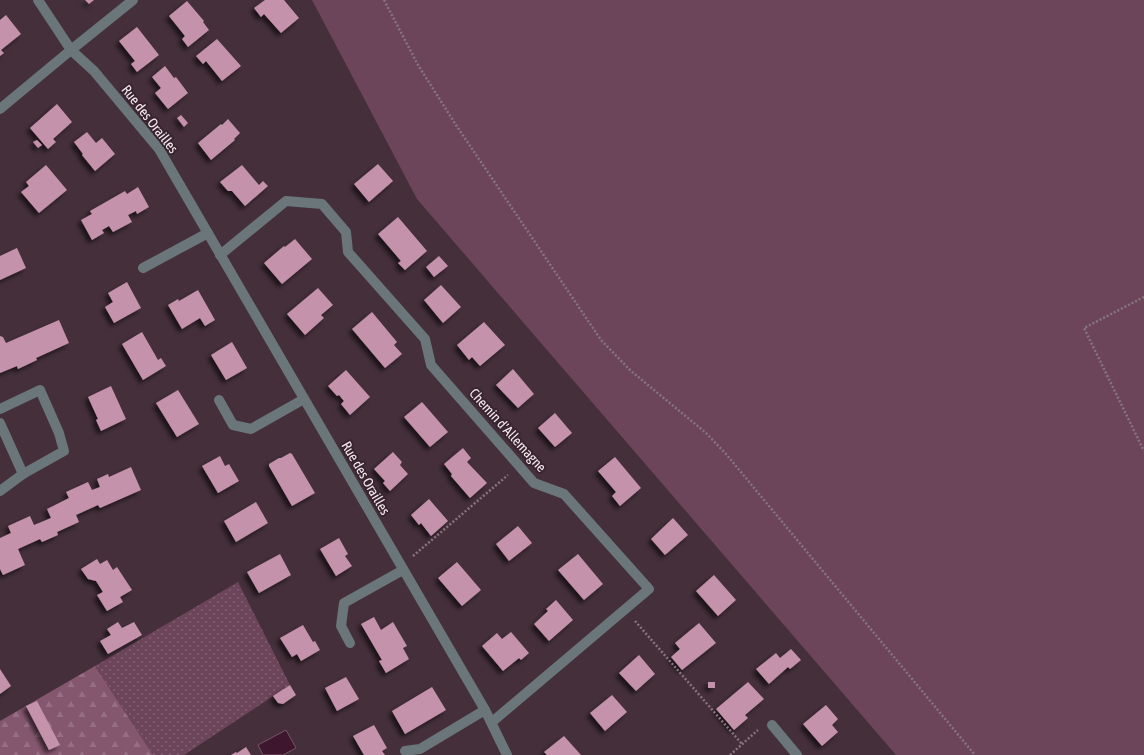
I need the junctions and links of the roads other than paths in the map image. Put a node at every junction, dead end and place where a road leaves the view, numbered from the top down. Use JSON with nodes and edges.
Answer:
{"nodes":[{"id":1,"x":38,"y":0,"type":"edge"},
{"id":2,"x":133,"y":0,"type":"edge"},
{"id":3,"x":71,"y":50,"type":"junction"},
{"id":4,"x":0,"y":109,"type":"edge"},
{"id":5,"x":208,"y":233,"type":"junction"},
{"id":6,"x":220,"y":255,"type":"junction"},
{"id":7,"x":143,"y":268,"type":"dead end"},
{"id":8,"x":304,"y":399,"type":"junction"},
{"id":9,"x":219,"y":400,"type":"dead end"},
{"id":10,"x":0,"y":409,"type":"edge"},
{"id":11,"x":0,"y":423,"type":"edge"},
{"id":12,"x":23,"y":474,"type":"junction"},
{"id":13,"x":0,"y":491,"type":"edge"},
{"id":14,"x":402,"y":568,"type":"junction"},
{"id":15,"x":350,"y":642,"type":"dead end"},
{"id":16,"x":485,"y":710,"type":"junction"},
{"id":17,"x":492,"y":722,"type":"junction"},
{"id":18,"x":772,"y":725,"type":"road end"},
{"id":19,"x":405,"y":750,"type":"dead end"},
{"id":20,"x":507,"y":755,"type":"edge"},
{"id":21,"x":797,"y":755,"type":"edge"}],
"edges":[{"from":1,"to":3,"type":"street","name":"Rue des Orailles"},
{"from":2,"to":3,"type":"street"},
{"from":3,"to":4,"type":"street"},
{"from":3,"to":5,"type":"street","name":"Rue des Orailles"},
{"from":5,"to":6,"type":"street","name":"Rue des Orailles"},
{"from":5,"to":7,"type":"street"},
{"from":6,"to":8,"type":"street","name":"Rue des Orailles"},
{"from":6,"to":17,"type":"street","name":"Chemin d'Allemagne"},
{"from":8,"to":9,"type":"street"},
{"from":8,"to":14,"type":"street","name":"Rue des Orailles"},
{"from":10,"to":12,"type":"street"},
{"from":11,"to":12,"type":"street"},
{"from":12,"to":13,"type":"street"},
{"from":14,"to":15,"type":"street"},
{"from":14,"to":16,"type":"street","name":"Rue des Orailles"},
{"from":16,"to":17,"type":"street","name":"Rue des Orailles"},
{"from":16,"to":19,"type":"street"},
{"from":17,"to":20,"type":"street","name":"Rue des Orailles"},
{"from":18,"to":21,"type":"street"}]}
